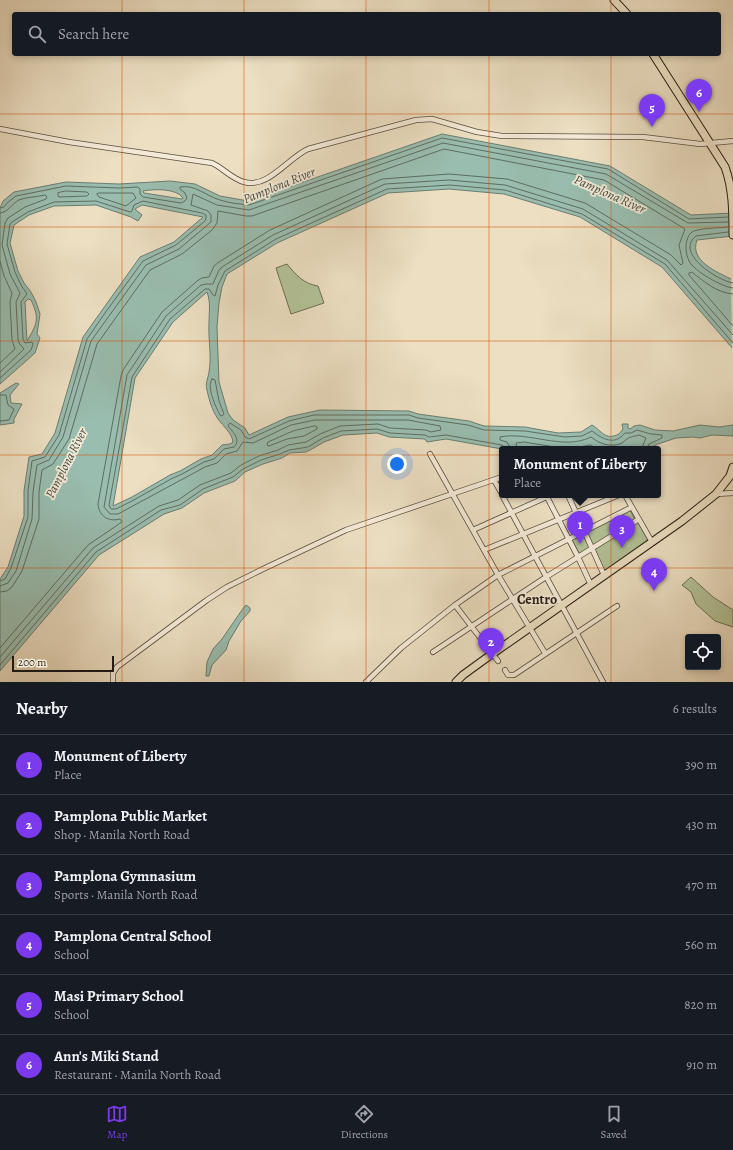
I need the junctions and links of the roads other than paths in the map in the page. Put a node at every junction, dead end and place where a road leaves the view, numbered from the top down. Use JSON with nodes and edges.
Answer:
{"nodes":[{"id":1,"x":614,"y":0,"type":"edge"},
{"id":2,"x":625,"y":12,"type":"edge"},
{"id":3,"x":654,"y":56,"type":"edge"},
{"id":4,"x":0,"y":129,"type":"edge"},
{"id":5,"x":733,"y":141,"type":"edge"},
{"id":6,"x":710,"y":144,"type":"junction"},
{"id":7,"x":733,"y":199,"type":"edge"},
{"id":8,"x":733,"y":235,"type":"edge"},
{"id":9,"x":430,"y":454,"type":"dead end"},
{"id":10,"x":733,"y":467,"type":"edge"},
{"id":11,"x":499,"y":478,"type":"edge"},
{"id":12,"x":494,"y":480,"type":"junction"},
{"id":13,"x":499,"y":489,"type":"edge"},
{"id":14,"x":453,"y":493,"type":"junction"},
{"id":15,"x":733,"y":493,"type":"edge"},
{"id":16,"x":716,"y":494,"type":"junction"},
{"id":17,"x":504,"y":498,"type":"edge"},
{"id":18,"x":544,"y":498,"type":"edge"},
{"id":19,"x":549,"y":498,"type":"edge"},
{"id":20,"x":569,"y":498,"type":"edge"},
{"id":21,"x":612,"y":498,"type":"edge"},
{"id":22,"x":628,"y":498,"type":"edge"},
{"id":23,"x":632,"y":506,"type":"junction"},
{"id":24,"x":512,"y":512,"type":"junction"},
{"id":25,"x":576,"y":513,"type":"junction"},
{"id":26,"x":639,"y":519,"type":"junction"},
{"id":27,"x":559,"y":520,"type":"junction"},
{"id":28,"x":473,"y":530,"type":"junction"},
{"id":29,"x":584,"y":531,"type":"junction"},
{"id":30,"x":524,"y":534,"type":"junction"},
{"id":31,"x":568,"y":539,"type":"junction"},
{"id":32,"x":652,"y":542,"type":"junction"},
{"id":33,"x":592,"y":548,"type":"junction"},
{"id":34,"x":484,"y":550,"type":"junction"},
{"id":35,"x":535,"y":555,"type":"junction"},
{"id":36,"x":578,"y":556,"type":"junction"},
{"id":37,"x":498,"y":575,"type":"junction"},
{"id":38,"x":604,"y":575,"type":"junction"},
{"id":39,"x":546,"y":577,"type":"junction"},
{"id":40,"x":591,"y":585,"type":"junction"},
{"id":41,"x":513,"y":599,"type":"junction"},
{"id":42,"x":455,"y":605,"type":"junction"},
{"id":43,"x":562,"y":606,"type":"junction"},
{"id":44,"x":617,"y":606,"type":"dead end"},
{"id":45,"x":472,"y":626,"type":"junction"},
{"id":46,"x":530,"y":628,"type":"junction"},
{"id":47,"x":576,"y":632,"type":"junction"},
{"id":48,"x":433,"y":652,"type":"dead end"},
{"id":49,"x":493,"y":653,"type":"junction"},
{"id":50,"x":545,"y":653,"type":"junction"},
{"id":51,"x":498,"y":661,"type":"dead end"},
{"id":52,"x":505,"y":670,"type":"dead end"},
{"id":53,"x":113,"y":682,"type":"edge"},
{"id":54,"x":366,"y":682,"type":"edge"},
{"id":55,"x":456,"y":682,"type":"edge"},
{"id":56,"x":603,"y":682,"type":"edge"}],
"edges":[{"from":1,"to":2,"type":"highway"},
{"from":3,"to":6,"type":"highway"},
{"from":4,"to":6,"type":"street"},
{"from":5,"to":6,"type":"street"},
{"from":6,"to":7,"type":"highway"},
{"from":7,"to":8,"type":"highway"},
{"from":9,"to":14,"type":"street"},
{"from":10,"to":16,"type":"highway"},
{"from":11,"to":12,"type":"street"},
{"from":12,"to":13,"type":"street"},
{"from":12,"to":14,"type":"street"},
{"from":14,"to":28,"type":"street"},
{"from":14,"to":53,"type":"street"},
{"from":15,"to":16,"type":"street"},
{"from":16,"to":32,"type":"highway"},
{"from":17,"to":24,"type":"street"},
{"from":18,"to":24,"type":"street"},
{"from":19,"to":27,"type":"street"},
{"from":20,"to":25,"type":"street"},
{"from":21,"to":25,"type":"street"},
{"from":22,"to":23,"type":"street"},
{"from":23,"to":26,"type":"street"},
{"from":23,"to":29,"type":"street"},
{"from":24,"to":28,"type":"street"},
{"from":24,"to":30,"type":"street"},
{"from":25,"to":27,"type":"street"},
{"from":25,"to":29,"type":"street"},
{"from":26,"to":32,"type":"street"},
{"from":26,"to":33,"type":"street"},
{"from":27,"to":30,"type":"street"},
{"from":27,"to":31,"type":"street"},
{"from":28,"to":34,"type":"street"},
{"from":29,"to":31,"type":"street"},
{"from":29,"to":33,"type":"street"},
{"from":30,"to":34,"type":"street"},
{"from":30,"to":35,"type":"street"},
{"from":31,"to":35,"type":"street"},
{"from":31,"to":36,"type":"street"},
{"from":32,"to":38,"type":"highway"},
{"from":33,"to":36,"type":"street"},
{"from":33,"to":38,"type":"street"},
{"from":34,"to":37,"type":"street"},
{"from":35,"to":37,"type":"street"},
{"from":35,"to":39,"type":"street"},
{"from":36,"to":39,"type":"street"},
{"from":36,"to":40,"type":"street"},
{"from":37,"to":41,"type":"street"},
{"from":37,"to":42,"type":"street"},
{"from":38,"to":40,"type":"highway"},
{"from":39,"to":41,"type":"street"},
{"from":39,"to":43,"type":"street"},
{"from":40,"to":43,"type":"highway"},
{"from":41,"to":45,"type":"street"},
{"from":41,"to":46,"type":"street"},
{"from":42,"to":45,"type":"street"},
{"from":42,"to":54,"type":"street"},
{"from":43,"to":46,"type":"highway"},
{"from":43,"to":47,"type":"street"},
{"from":44,"to":47,"type":"street"},
{"from":45,"to":48,"type":"street"},
{"from":45,"to":49,"type":"street"},
{"from":46,"to":49,"type":"highway"},
{"from":46,"to":50,"type":"street"},
{"from":47,"to":50,"type":"street"},
{"from":47,"to":56,"type":"street"},
{"from":49,"to":51,"type":"street"},
{"from":49,"to":55,"type":"highway"},
{"from":50,"to":52,"type":"street"}]}
